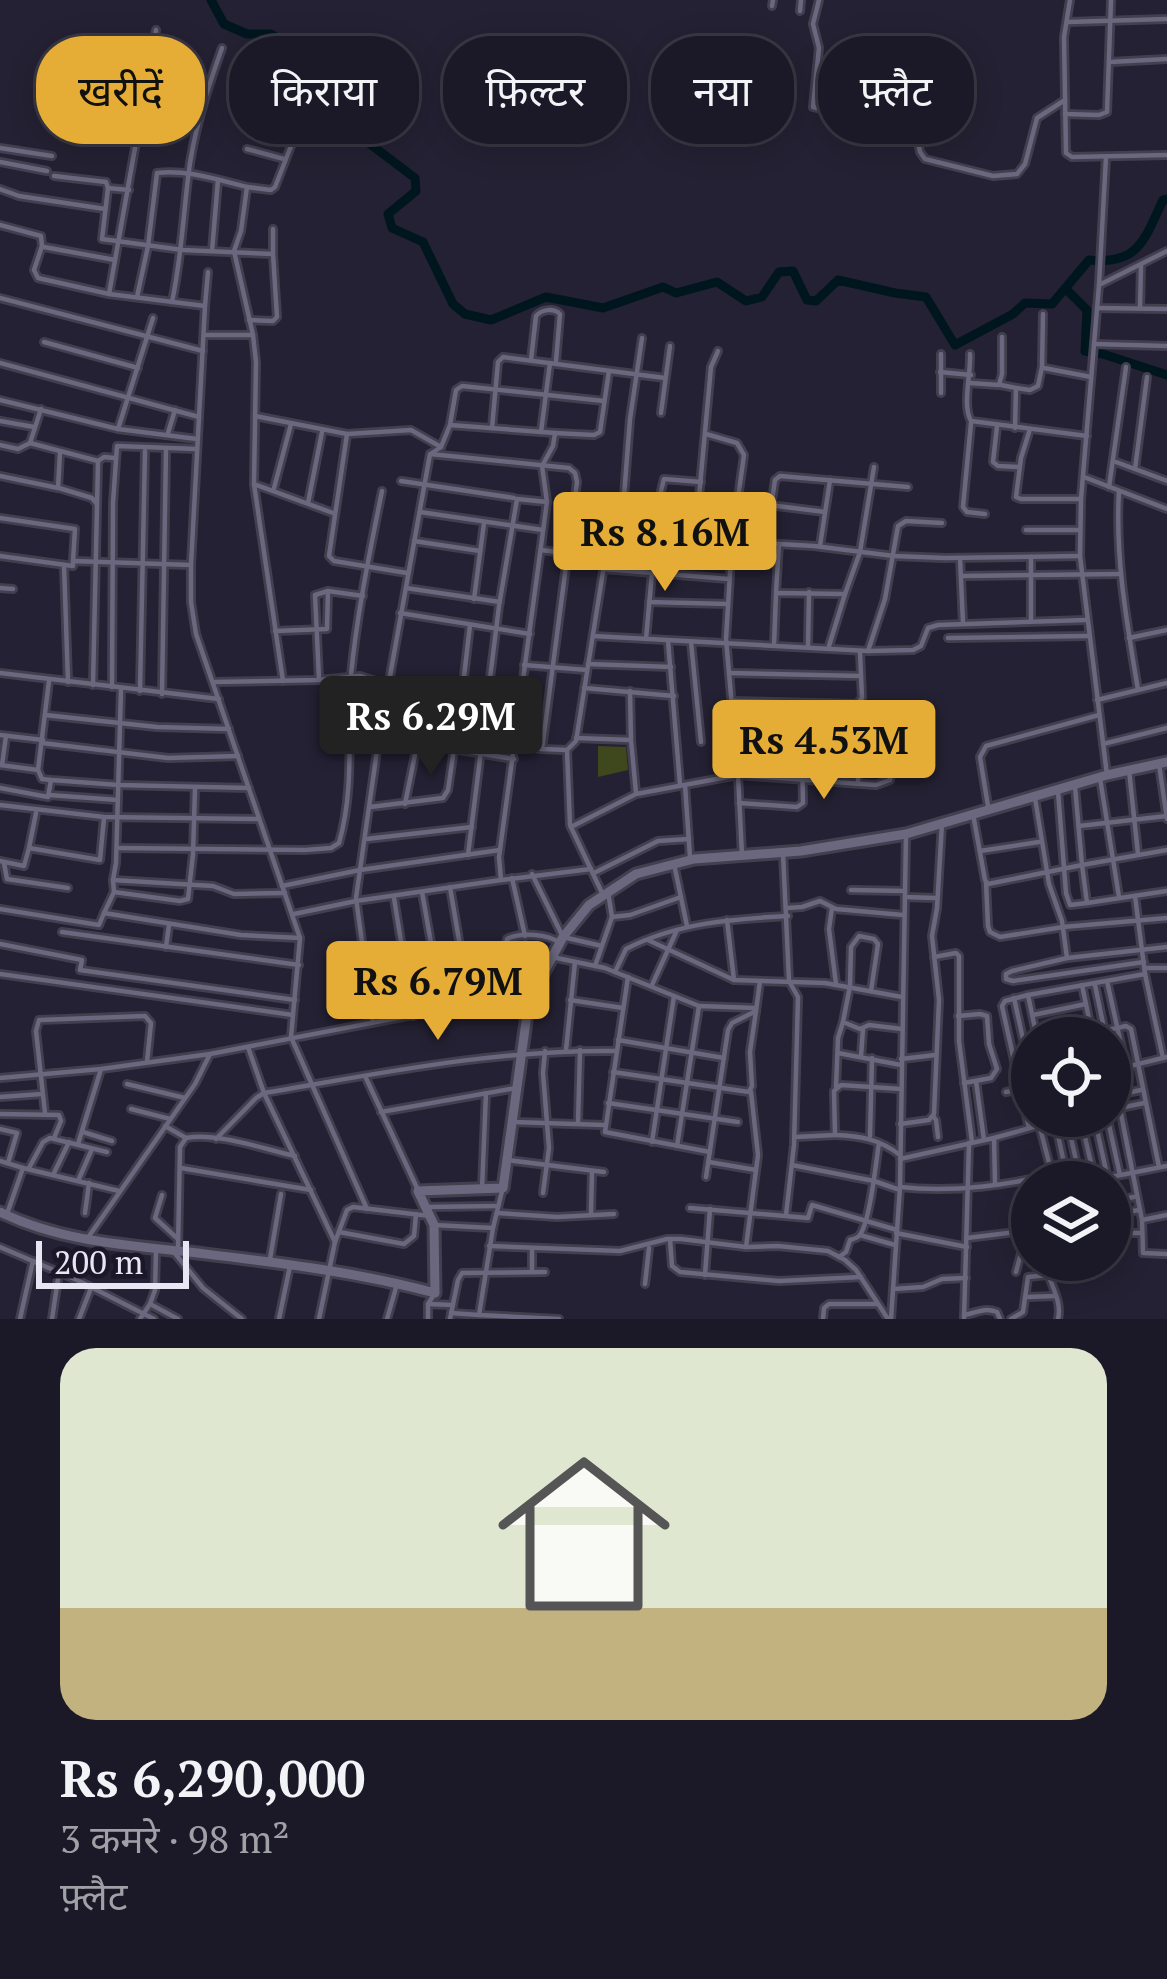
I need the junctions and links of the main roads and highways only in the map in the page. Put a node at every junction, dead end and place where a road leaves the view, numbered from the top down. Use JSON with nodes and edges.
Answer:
{"nodes":[{"id":1,"x":1163,"y":762,"type":"edge"},
{"id":2,"x":3,"y":1214,"type":"edge"}],
"edges":[{"from":1,"to":2,"type":"main road"}]}
